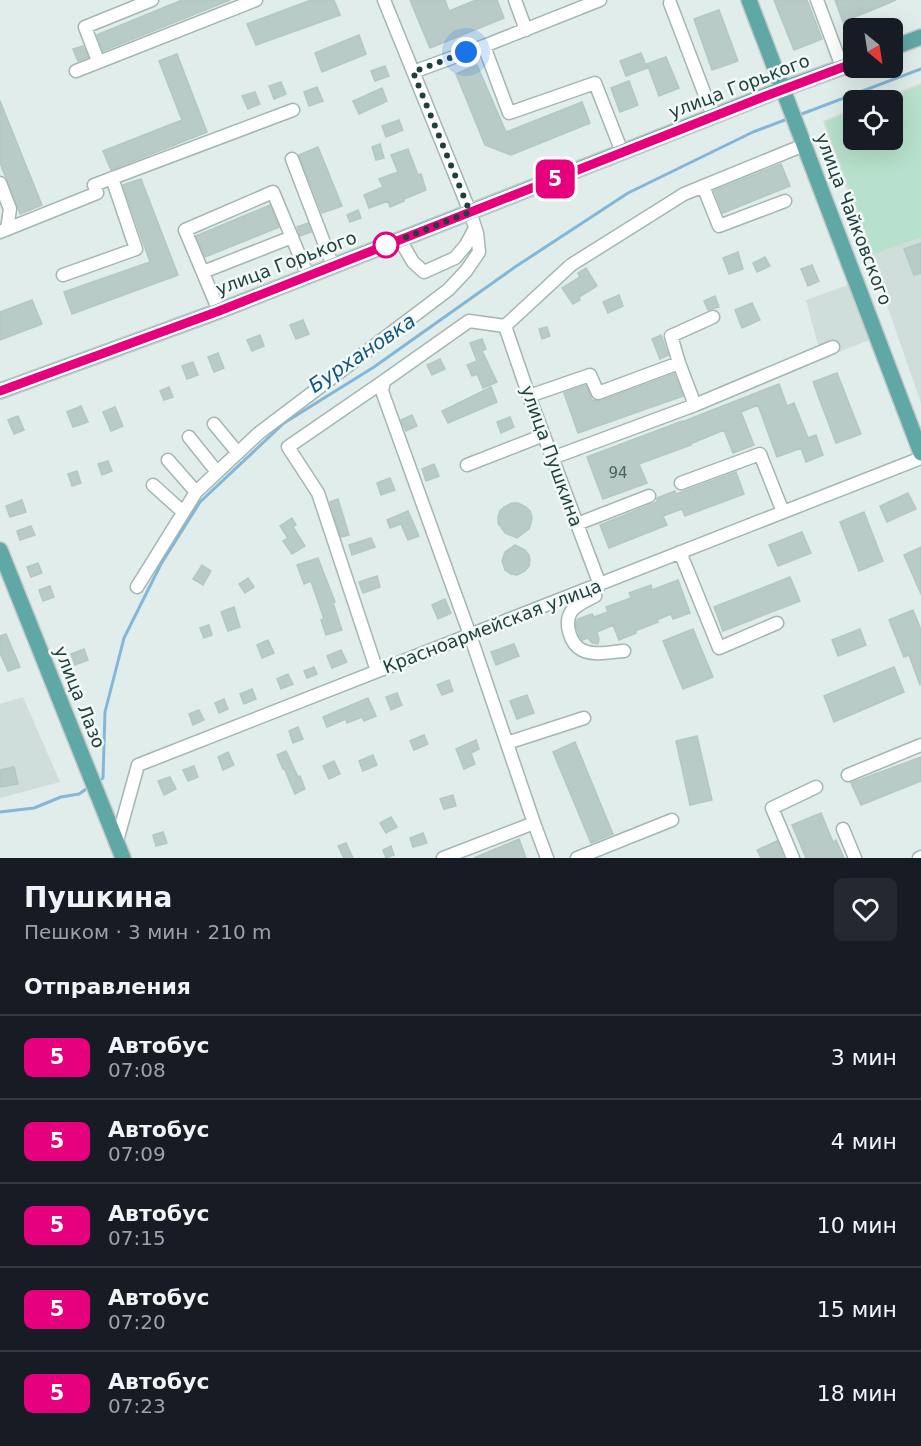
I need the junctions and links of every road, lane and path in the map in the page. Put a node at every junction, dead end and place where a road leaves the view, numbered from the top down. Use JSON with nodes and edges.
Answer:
{"nodes":[{"id":1,"x":152,"y":0,"type":"edge"},
{"id":2,"x":256,"y":0,"type":"edge"},
{"id":3,"x":384,"y":0,"type":"edge"},
{"id":4,"x":515,"y":0,"type":"edge"},
{"id":5,"x":600,"y":0,"type":"edge"},
{"id":6,"x":749,"y":0,"type":"edge"},
{"id":7,"x":817,"y":0,"type":"edge"},
{"id":8,"x":670,"y":3,"type":"dead end"},
{"id":9,"x":526,"y":30,"type":"junction"},
{"id":10,"x":921,"y":37,"type":"edge"},
{"id":11,"x":903,"y":44,"type":"edge"},
{"id":12,"x":484,"y":46,"type":"junction"},
{"id":13,"x":843,"y":55,"type":"edge"},
{"id":14,"x":98,"y":61,"type":"junction"},
{"id":15,"x":843,"y":67,"type":"edge"},
{"id":16,"x":76,"y":71,"type":"dead end"},
{"id":17,"x":413,"y":72,"type":"junction"},
{"id":18,"x":782,"y":89,"type":"junction"},
{"id":19,"x":293,"y":110,"type":"dead end"},
{"id":20,"x":713,"y":117,"type":"junction"},
{"id":21,"x":804,"y":145,"type":"junction"},
{"id":22,"x":622,"y":152,"type":"junction"},
{"id":23,"x":292,"y":159,"type":"dead end"},
{"id":24,"x":112,"y":178,"type":"junction"},
{"id":25,"x":0,"y":183,"type":"edge"},
{"id":26,"x":703,"y":186,"type":"junction"},
{"id":27,"x":785,"y":201,"type":"dead end"},
{"id":28,"x":470,"y":212,"type":"junction"},
{"id":29,"x":475,"y":228,"type":"junction"},
{"id":30,"x":4,"y":231,"type":"edge"},
{"id":31,"x":292,"y":237,"type":"junction"},
{"id":32,"x":400,"y":240,"type":"junction"},
{"id":33,"x":333,"y":266,"type":"junction"},
{"id":34,"x":203,"y":272,"type":"junction"},
{"id":35,"x":63,"y":275,"type":"dead end"},
{"id":36,"x":308,"y":276,"type":"junction"},
{"id":37,"x":219,"y":311,"type":"junction"},
{"id":38,"x":712,"y":317,"type":"dead end"},
{"id":39,"x":506,"y":326,"type":"junction"},
{"id":40,"x":832,"y":347,"type":"dead end"},
{"id":41,"x":679,"y":363,"type":"junction"},
{"id":42,"x":384,"y":381,"type":"junction"},
{"id":43,"x":0,"y":391,"type":"edge"},
{"id":44,"x":529,"y":396,"type":"junction"},
{"id":45,"x":695,"y":405,"type":"junction"},
{"id":46,"x":214,"y":424,"type":"dead end"},
{"id":47,"x":544,"y":435,"type":"junction"},
{"id":48,"x":189,"y":437,"type":"dead end"},
{"id":49,"x":238,"y":453,"type":"junction"},
{"id":50,"x":921,"y":453,"type":"edge"},
{"id":51,"x":552,"y":458,"type":"junction"},
{"id":52,"x":921,"y":458,"type":"edge"},
{"id":53,"x":168,"y":460,"type":"dead end"},
{"id":54,"x":466,"y":465,"type":"dead end"},
{"id":55,"x":217,"y":472,"type":"junction"},
{"id":56,"x":681,"y":483,"type":"dead end"},
{"id":57,"x":153,"y":485,"type":"dead end"},
{"id":58,"x":196,"y":492,"type":"junction"},
{"id":59,"x":648,"y":496,"type":"dead end"},
{"id":60,"x":183,"y":512,"type":"junction"},
{"id":61,"x":783,"y":512,"type":"junction"},
{"id":62,"x":577,"y":524,"type":"junction"},
{"id":63,"x":0,"y":550,"type":"edge"},
{"id":64,"x":680,"y":552,"type":"junction"},
{"id":65,"x":596,"y":586,"type":"junction"},
{"id":66,"x":137,"y":587,"type":"dead end"},
{"id":67,"x":777,"y":623,"type":"dead end"},
{"id":68,"x":470,"y":635,"type":"junction"},
{"id":69,"x":624,"y":651,"type":"dead end"},
{"id":70,"x":377,"y":670,"type":"junction"},
{"id":71,"x":584,"y":718,"type":"dead end"},
{"id":72,"x":507,"y":743,"type":"junction"},
{"id":73,"x":921,"y":745,"type":"edge"},
{"id":74,"x":848,"y":775,"type":"dead end"},
{"id":75,"x":816,"y":787,"type":"dead end"},
{"id":76,"x":672,"y":820,"type":"dead end"},
{"id":77,"x":534,"y":823,"type":"junction"},
{"id":78,"x":843,"y":829,"type":"dead end"},
{"id":79,"x":117,"y":841,"type":"junction"},
{"id":80,"x":545,"y":857,"type":"edge"},
{"id":81,"x":123,"y":858,"type":"edge"},
{"id":82,"x":443,"y":858,"type":"edge"},
{"id":83,"x":577,"y":858,"type":"edge"},
{"id":84,"x":793,"y":858,"type":"edge"},
{"id":85,"x":855,"y":858,"type":"edge"}],
"edges":[{"from":1,"to":14,"type":"street"},
{"from":2,"to":14,"type":"street"},
{"from":3,"to":17,"type":"street"},
{"from":4,"to":9,"type":"street"},
{"from":5,"to":9,"type":"street"},
{"from":6,"to":18,"type":"main road","name":"улица Чайковского"},
{"from":7,"to":13,"type":"street"},
{"from":8,"to":20,"type":"street"},
{"from":9,"to":12,"type":"street"},
{"from":10,"to":11,"type":"main road"},
{"from":12,"to":17,"type":"street"},
{"from":12,"to":22,"type":"street"},
{"from":14,"to":16,"type":"street"},
{"from":15,"to":18,"type":"main road","name":"улица Горького"},
{"from":17,"to":28,"type":"street"},
{"from":18,"to":20,"type":"main road","name":"улица Горького"},
{"from":18,"to":21,"type":"main road","name":"улица Чайковского"},
{"from":19,"to":24,"type":"street"},
{"from":20,"to":22,"type":"main road","name":"улица Горького"},
{"from":21,"to":26,"type":"street"},
{"from":21,"to":50,"type":"main road","name":"улица Чайковского"},
{"from":22,"to":28,"type":"main road","name":"улица Горького"},
{"from":23,"to":33,"type":"street"},
{"from":24,"to":30,"type":"street"},
{"from":24,"to":35,"type":"street"},
{"from":25,"to":30,"type":"street"},
{"from":26,"to":27,"type":"street"},
{"from":26,"to":39,"type":"street"},
{"from":28,"to":29,"type":"street"},
{"from":28,"to":32,"type":"main road","name":"улица Горького"},
{"from":29,"to":32,"type":"street"},
{"from":29,"to":49,"type":"street"},
{"from":31,"to":34,"type":"street"},
{"from":31,"to":34,"type":"street"},
{"from":31,"to":36,"type":"street"},
{"from":32,"to":33,"type":"main road","name":"улица Горького"},
{"from":33,"to":36,"type":"main road","name":"улица Горького"},
{"from":34,"to":37,"type":"street"},
{"from":36,"to":37,"type":"main road","name":"улица Горького"},
{"from":37,"to":43,"type":"main road","name":"улица Горького"},
{"from":38,"to":41,"type":"street"},
{"from":39,"to":42,"type":"street"},
{"from":39,"to":44,"type":"street","name":"улица Пушкина"},
{"from":40,"to":45,"type":"street"},
{"from":41,"to":44,"type":"street"},
{"from":41,"to":45,"type":"street"},
{"from":42,"to":68,"type":"street"},
{"from":42,"to":70,"type":"street"},
{"from":44,"to":47,"type":"street","name":"улица Пушкина"},
{"from":45,"to":51,"type":"street"},
{"from":46,"to":49,"type":"street"},
{"from":47,"to":51,"type":"street","name":"улица Пушкина"},
{"from":47,"to":54,"type":"street"},
{"from":48,"to":55,"type":"street"},
{"from":49,"to":55,"type":"street"},
{"from":51,"to":62,"type":"street","name":"улица Пушкина"},
{"from":52,"to":61,"type":"street","name":"Красноармейская улица"},
{"from":53,"to":58,"type":"street"},
{"from":55,"to":58,"type":"street"},
{"from":56,"to":61,"type":"street"},
{"from":57,"to":60,"type":"street"},
{"from":58,"to":60,"type":"street"},
{"from":59,"to":62,"type":"street"},
{"from":60,"to":66,"type":"street"},
{"from":61,"to":64,"type":"street","name":"Красноармейская улица"},
{"from":62,"to":65,"type":"street","name":"улица Пушкина"},
{"from":63,"to":79,"type":"main road","name":"улица Лазо"},
{"from":64,"to":65,"type":"street","name":"Красноармейская улица"},
{"from":64,"to":67,"type":"street"},
{"from":65,"to":68,"type":"street","name":"Красноармейская улица"},
{"from":65,"to":69,"type":"street"},
{"from":68,"to":70,"type":"street","name":"Красноармейская улица"},
{"from":68,"to":72,"type":"street"},
{"from":70,"to":79,"type":"street","name":"Красноармейская улица"},
{"from":71,"to":72,"type":"street"},
{"from":72,"to":77,"type":"street"},
{"from":73,"to":74,"type":"street"},
{"from":75,"to":84,"type":"street"},
{"from":76,"to":83,"type":"street"},
{"from":77,"to":80,"type":"street"},
{"from":77,"to":82,"type":"street"},
{"from":78,"to":85,"type":"street"},
{"from":79,"to":81,"type":"main road","name":"улица Лазо"}]}
